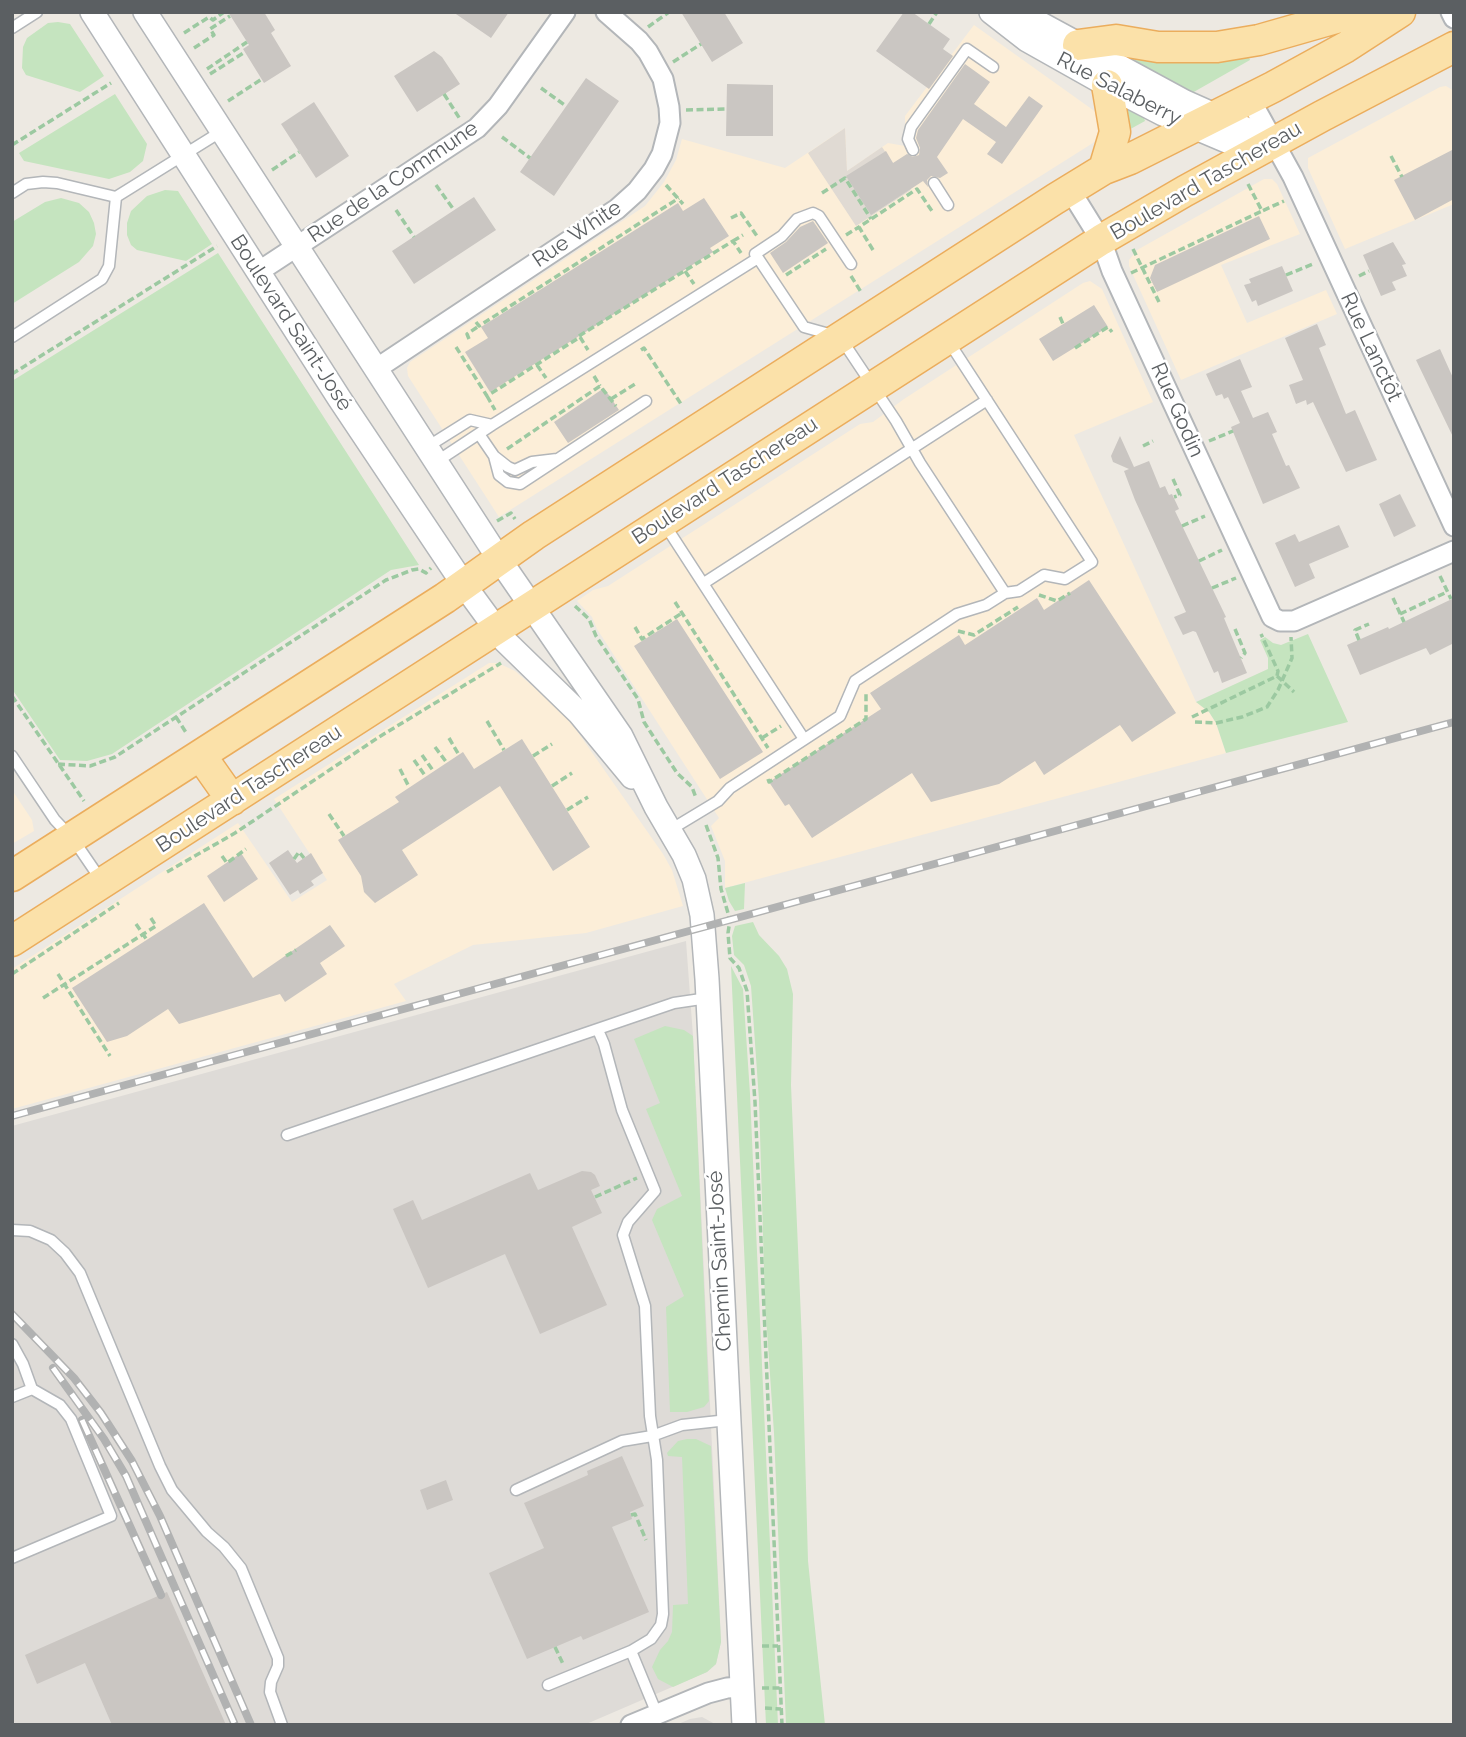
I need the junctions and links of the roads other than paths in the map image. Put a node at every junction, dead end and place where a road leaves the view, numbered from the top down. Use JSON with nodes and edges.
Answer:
{"nodes":[{"id":1,"x":37,"y":12,"type":"edge"},
{"id":2,"x":92,"y":12,"type":"edge"},
{"id":3,"x":145,"y":12,"type":"edge"},
{"id":4,"x":565,"y":12,"type":"edge"},
{"id":5,"x":606,"y":12,"type":"edge"},
{"id":6,"x":991,"y":12,"type":"edge"},
{"id":7,"x":1019,"y":12,"type":"edge"},
{"id":8,"x":1400,"y":12,"type":"edge"},
{"id":9,"x":1451,"y":12,"type":"edge"},
{"id":10,"x":1454,"y":18,"type":"edge"},
{"id":11,"x":1347,"y":24,"type":"edge"},
{"id":12,"x":12,"y":28,"type":"edge"},
{"id":13,"x":1078,"y":45,"type":"junction"},
{"id":14,"x":1454,"y":47,"type":"edge"},
{"id":15,"x":993,"y":67,"type":"dead end"},
{"id":16,"x":1107,"y":85,"type":"junction"},
{"id":17,"x":1250,"y":99,"type":"junction"},
{"id":18,"x":1204,"y":121,"type":"junction"},
{"id":19,"x":222,"y":131,"type":"junction"},
{"id":20,"x":1265,"y":147,"type":"junction"},
{"id":21,"x":913,"y":150,"type":"dead end"},
{"id":22,"x":184,"y":156,"type":"junction"},
{"id":23,"x":1104,"y":169,"type":"junction"},
{"id":24,"x":934,"y":183,"type":"dead end"},
{"id":25,"x":1070,"y":190,"type":"junction"},
{"id":26,"x":12,"y":193,"type":"edge"},
{"id":27,"x":116,"y":197,"type":"junction"},
{"id":28,"x":948,"y":205,"type":"dead end"},
{"id":29,"x":1101,"y":240,"type":"junction"},
{"id":30,"x":296,"y":246,"type":"junction"},
{"id":31,"x":755,"y":254,"type":"dead end"},
{"id":32,"x":850,"y":270,"type":"road end"},
{"id":33,"x":258,"y":272,"type":"junction"},
{"id":34,"x":12,"y":337,"type":"edge"},
{"id":35,"x":840,"y":337,"type":"junction"},
{"id":36,"x":947,"y":339,"type":"junction"},
{"id":37,"x":376,"y":369,"type":"junction"},
{"id":38,"x":873,"y":386,"type":"junction"},
{"id":39,"x":987,"y":400,"type":"junction"},
{"id":40,"x":646,"y":401,"type":"dead end"},
{"id":41,"x":492,"y":425,"type":"junction"},
{"id":42,"x":479,"y":434,"type":"junction"},
{"id":43,"x":913,"y":448,"type":"junction"},
{"id":44,"x":431,"y":455,"type":"junction"},
{"id":45,"x":663,"y":521,"type":"junction"},
{"id":46,"x":1454,"y":526,"type":"edge"},
{"id":47,"x":1454,"y":551,"type":"edge"},
{"id":48,"x":499,"y":559,"type":"junction"},
{"id":49,"x":704,"y":583,"type":"junction"},
{"id":50,"x":464,"y":585,"type":"junction"},
{"id":51,"x":1005,"y":593,"type":"junction"},
{"id":52,"x":531,"y":607,"type":"junction"},
{"id":53,"x":496,"y":630,"type":"junction"},
{"id":54,"x":804,"y":739,"type":"junction"},
{"id":55,"x":194,"y":745,"type":"junction"},
{"id":56,"x":12,"y":756,"type":"edge"},
{"id":57,"x":232,"y":800,"type":"junction"},
{"id":58,"x":656,"y":807,"type":"junction"},
{"id":59,"x":670,"y":830,"type":"junction"},
{"id":60,"x":73,"y":839,"type":"junction"},
{"id":61,"x":12,"y":876,"type":"edge"},
{"id":62,"x":114,"y":891,"type":"junction"},
{"id":63,"x":12,"y":941,"type":"edge"},
{"id":64,"x":708,"y":998,"type":"junction"},
{"id":65,"x":598,"y":1030,"type":"junction"},
{"id":66,"x":287,"y":1135,"type":"dead end"},
{"id":67,"x":12,"y":1230,"type":"edge"},
{"id":68,"x":12,"y":1344,"type":"edge"},
{"id":69,"x":32,"y":1389,"type":"junction"},
{"id":70,"x":12,"y":1397,"type":"edge"},
{"id":71,"x":728,"y":1420,"type":"junction"},
{"id":72,"x":652,"y":1436,"type":"junction"},
{"id":73,"x":516,"y":1489,"type":"dead end"},
{"id":74,"x":12,"y":1558,"type":"edge"},
{"id":75,"x":631,"y":1651,"type":"junction"},
{"id":76,"x":548,"y":1685,"type":"dead end"},
{"id":77,"x":742,"y":1688,"type":"junction"},
{"id":78,"x":657,"y":1714,"type":"junction"},
{"id":79,"x":282,"y":1725,"type":"edge"},
{"id":80,"x":631,"y":1725,"type":"edge"},
{"id":81,"x":744,"y":1725,"type":"edge"}],
"edges":[{"from":1,"to":12,"type":"lane"},
{"from":2,"to":22,"type":"street","name":"Boulevard Saint-José"},
{"from":3,"to":19,"type":"street"},
{"from":4,"to":30,"type":"street","name":"Rue de la Commune"},
{"from":5,"to":37,"type":"street","name":"Rue White"},
{"from":6,"to":16,"type":"street","name":"Rue Salaberry"},
{"from":7,"to":13,"type":"street","name":"Rue Salaberry"},
{"from":8,"to":11,"type":"main road"},
{"from":9,"to":10,"type":"street"},
{"from":11,"to":13,"type":"main road"},
{"from":11,"to":17,"type":"main road"},
{"from":13,"to":18,"type":"street","name":"Rue Salaberry"},
{"from":14,"to":20,"type":"main road","name":"Boulevard Taschereau"},
{"from":15,"to":21,"type":"lane"},
{"from":16,"to":18,"type":"street","name":"Rue Salaberry"},
{"from":16,"to":23,"type":"main road"},
{"from":17,"to":18,"type":"main road"},
{"from":17,"to":20,"type":"street","name":"Rue Lanctôt"},
{"from":18,"to":20,"type":"street","name":"Rue Salaberry"},
{"from":18,"to":23,"type":"main road"},
{"from":19,"to":22,"type":"lane"},
{"from":19,"to":30,"type":"street"},
{"from":20,"to":29,"type":"main road","name":"Boulevard Taschereau"},
{"from":20,"to":46,"type":"street","name":"Rue Lanctôt"},
{"from":22,"to":27,"type":"lane"},
{"from":22,"to":33,"type":"street","name":"Boulevard Saint-José"},
{"from":23,"to":25,"type":"main road"},
{"from":24,"to":28,"type":"lane"},
{"from":25,"to":29,"type":"street","name":"Rue Godin"},
{"from":25,"to":35,"type":"main road"},
{"from":26,"to":27,"type":"lane"},
{"from":27,"to":34,"type":"lane"},
{"from":29,"to":36,"type":"main road","name":"Boulevard Taschereau"},
{"from":29,"to":47,"type":"street","name":"Rue Godin"},
{"from":30,"to":33,"type":"street","name":"Rue de la Commune"},
{"from":30,"to":37,"type":"street"},
{"from":31,"to":32,"type":"lane"},
{"from":33,"to":50,"type":"street","name":"Boulevard Saint-José"},
{"from":35,"to":38,"type":"lane"},
{"from":35,"to":41,"type":"lane"},
{"from":35,"to":48,"type":"main road"},
{"from":36,"to":38,"type":"main road","name":"Boulevard Taschereau"},
{"from":36,"to":39,"type":"lane"},
{"from":37,"to":44,"type":"street"},
{"from":38,"to":43,"type":"lane"},
{"from":38,"to":45,"type":"main road","name":"Boulevard Taschereau"},
{"from":39,"to":43,"type":"lane"},
{"from":39,"to":51,"type":"lane"},
{"from":40,"to":42,"type":"lane"},
{"from":41,"to":42,"type":"lane"},
{"from":41,"to":44,"type":"lane"},
{"from":42,"to":44,"type":"lane"},
{"from":43,"to":49,"type":"lane"},
{"from":43,"to":51,"type":"lane"},
{"from":44,"to":48,"type":"street"},
{"from":45,"to":49,"type":"lane"},
{"from":45,"to":52,"type":"main road","name":"Boulevard Taschereau"},
{"from":48,"to":50,"type":"main road"},
{"from":48,"to":52,"type":"street"},
{"from":49,"to":54,"type":"lane"},
{"from":50,"to":53,"type":"street","name":"Boulevard Saint-José"},
{"from":50,"to":55,"type":"main road"},
{"from":51,"to":54,"type":"lane"},
{"from":52,"to":53,"type":"main road","name":"Boulevard Taschereau"},
{"from":52,"to":58,"type":"street","name":"Chemin Saint-José"},
{"from":53,"to":57,"type":"main road","name":"Boulevard Taschereau"},
{"from":53,"to":58,"type":"street","name":"Chemin Saint-José"},
{"from":54,"to":59,"type":"lane"},
{"from":55,"to":57,"type":"main road"},
{"from":55,"to":60,"type":"main road"},
{"from":56,"to":60,"type":"lane"},
{"from":57,"to":62,"type":"main road","name":"Boulevard Taschereau"},
{"from":58,"to":59,"type":"street","name":"Chemin Saint-José"},
{"from":59,"to":64,"type":"street","name":"Chemin Saint-José"},
{"from":60,"to":61,"type":"main road"},
{"from":60,"to":62,"type":"lane"},
{"from":62,"to":63,"type":"main road","name":"Boulevard Taschereau"},
{"from":64,"to":65,"type":"lane"},
{"from":64,"to":71,"type":"street","name":"Chemin Saint-José"},
{"from":65,"to":66,"type":"lane"},
{"from":65,"to":72,"type":"lane"},
{"from":67,"to":79,"type":"lane"},
{"from":68,"to":69,"type":"lane"},
{"from":69,"to":70,"type":"lane"},
{"from":69,"to":74,"type":"lane"},
{"from":71,"to":72,"type":"lane"},
{"from":71,"to":77,"type":"street","name":"Chemin Saint-José"},
{"from":72,"to":73,"type":"lane"},
{"from":72,"to":75,"type":"lane"},
{"from":75,"to":76,"type":"lane"},
{"from":75,"to":78,"type":"lane"},
{"from":77,"to":78,"type":"street"},
{"from":77,"to":81,"type":"street","name":"Chemin Saint-José"},
{"from":78,"to":80,"type":"street"}]}
